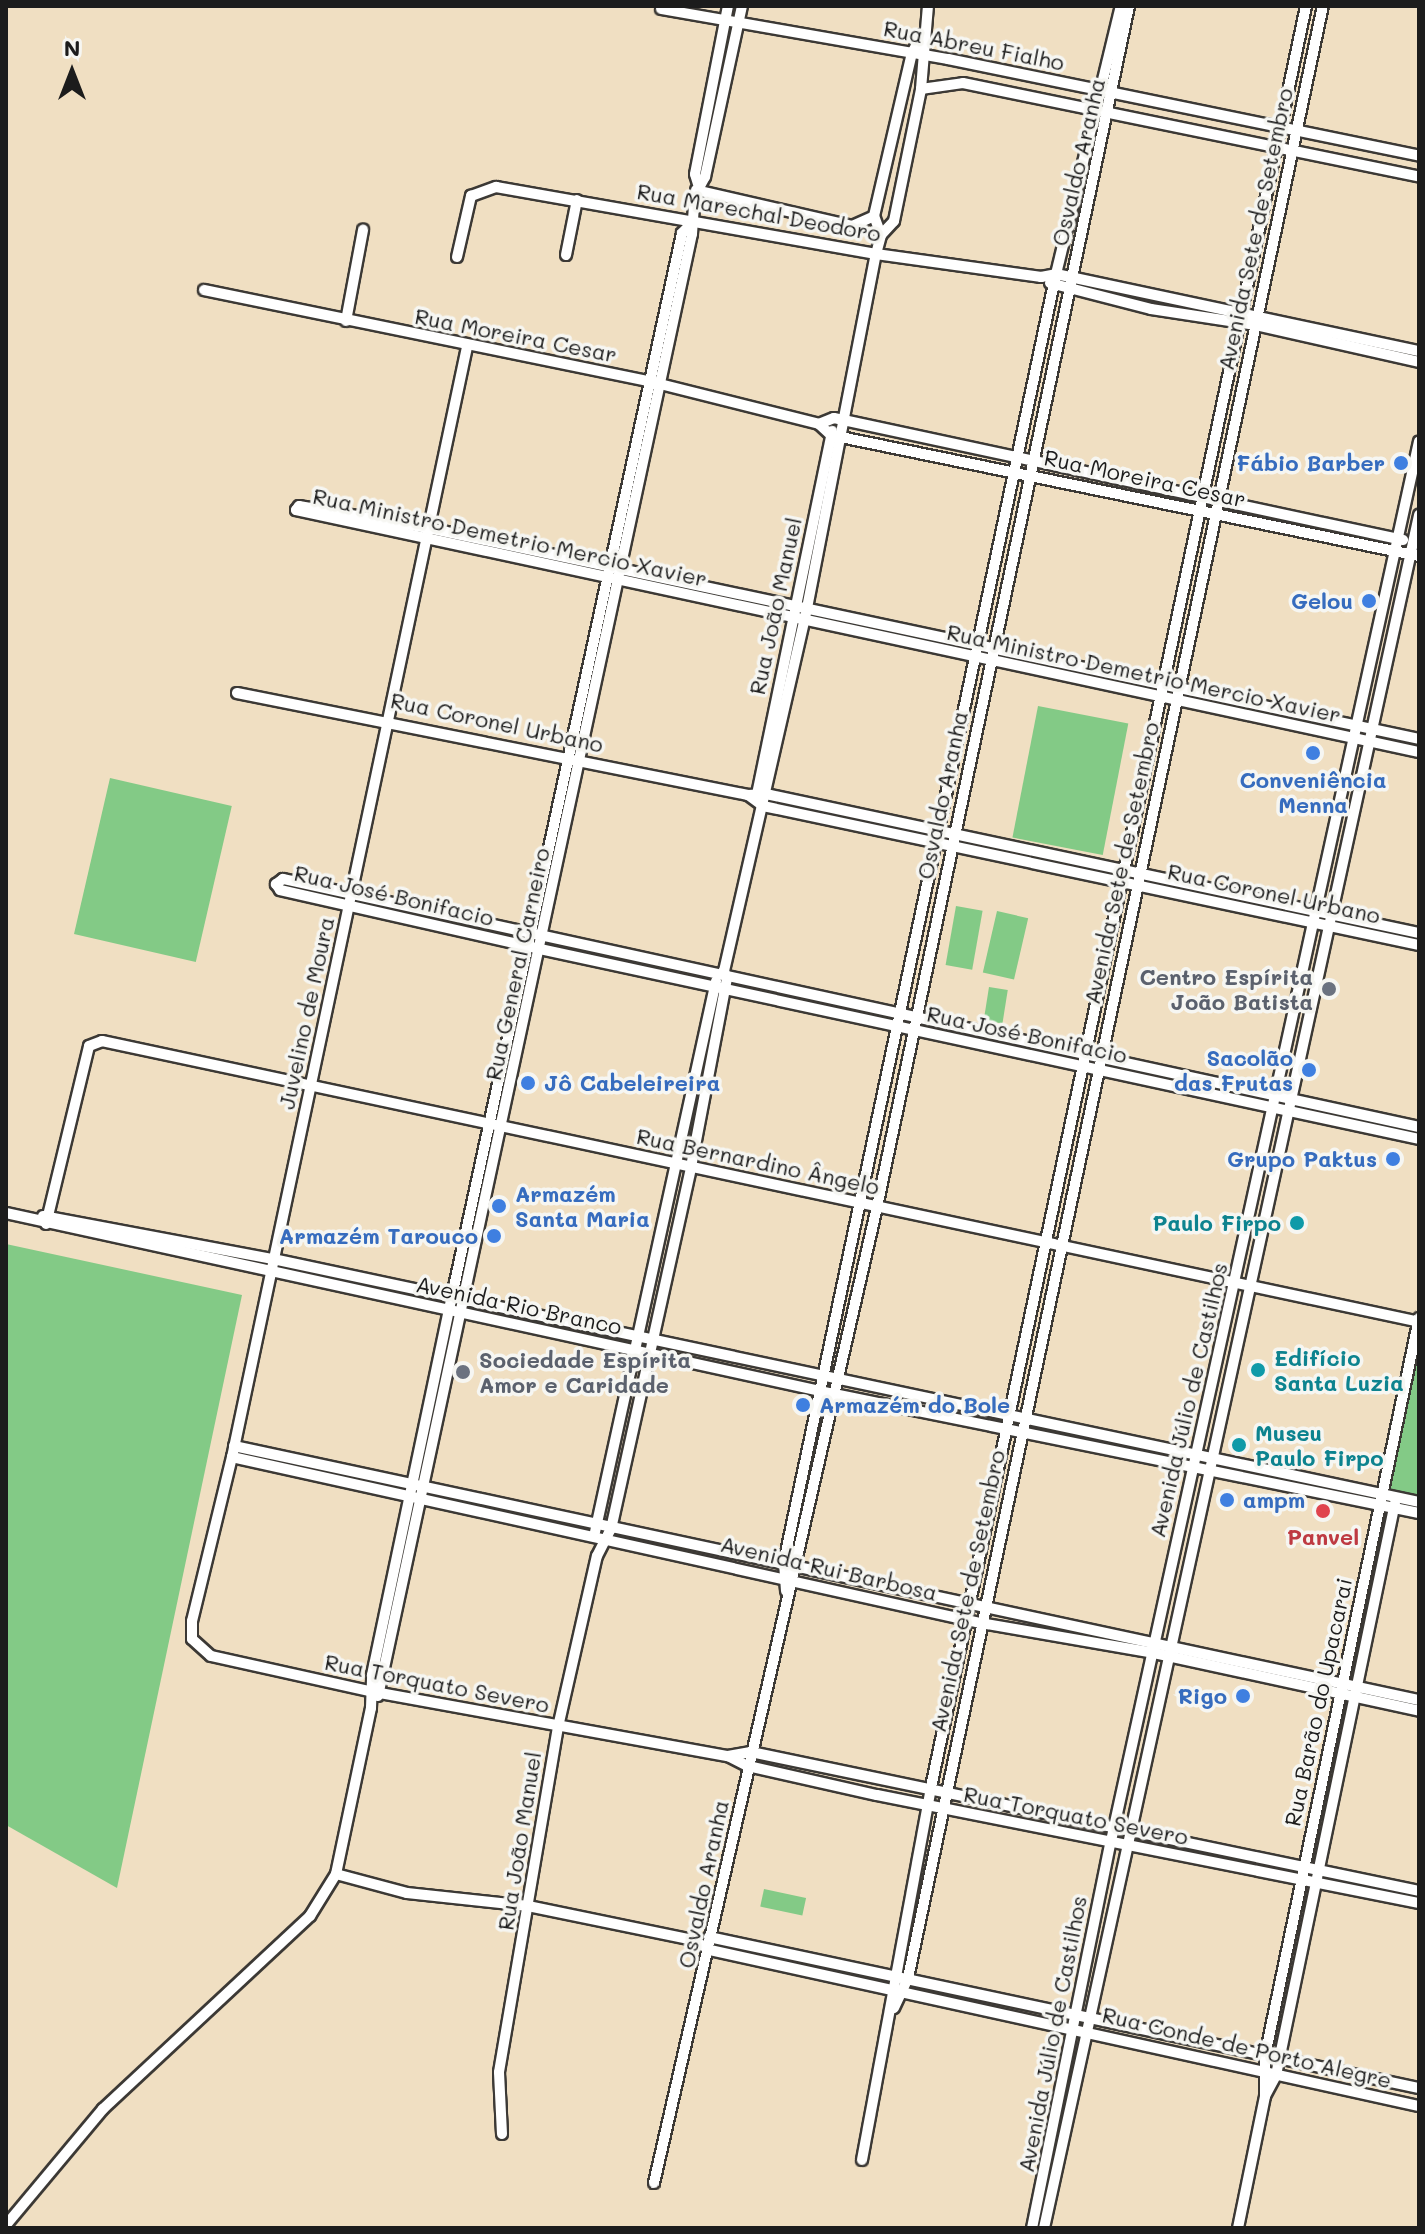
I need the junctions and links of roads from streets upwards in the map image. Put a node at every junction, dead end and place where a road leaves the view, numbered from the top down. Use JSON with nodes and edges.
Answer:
{"nodes":[{"id":1,"x":728,"y":6,"type":"edge"},
{"id":2,"x":742,"y":6,"type":"edge"},
{"id":3,"x":928,"y":6,"type":"edge"},
{"id":4,"x":1121,"y":6,"type":"edge"},
{"id":5,"x":1129,"y":6,"type":"edge"},
{"id":6,"x":1306,"y":6,"type":"edge"},
{"id":7,"x":1323,"y":6,"type":"edge"},
{"id":8,"x":661,"y":9,"type":"dead end"},
{"id":9,"x":725,"y":19,"type":"junction"},
{"id":10,"x":739,"y":23,"type":"junction"},
{"id":11,"x":922,"y":35,"type":"junction"},
{"id":12,"x":912,"y":53,"type":"junction"},
{"id":13,"x":924,"y":55,"type":"junction"},
{"id":14,"x":716,"y":67,"type":"junction"},
{"id":15,"x":729,"y":70,"type":"junction"},
{"id":16,"x":1290,"y":80,"type":"junction"},
{"id":17,"x":1306,"y":84,"type":"junction"},
{"id":18,"x":921,"y":89,"type":"junction"},
{"id":19,"x":1099,"y":92,"type":"junction"},
{"id":20,"x":1114,"y":95,"type":"junction"},
{"id":21,"x":1095,"y":107,"type":"junction"},
{"id":22,"x":1110,"y":111,"type":"junction"},
{"id":23,"x":706,"y":117,"type":"junction"},
{"id":24,"x":718,"y":121,"type":"junction"},
{"id":25,"x":1280,"y":125,"type":"junction"},
{"id":26,"x":1296,"y":129,"type":"junction"},
{"id":27,"x":1276,"y":146,"type":"junction"},
{"id":28,"x":1291,"y":149,"type":"junction"},
{"id":29,"x":1084,"y":150,"type":"junction"},
{"id":30,"x":1101,"y":154,"type":"junction"},
{"id":31,"x":704,"y":156,"type":"junction"},
{"id":32,"x":1419,"y":156,"type":"edge"},
{"id":33,"x":1419,"y":177,"type":"edge"},
{"id":34,"x":1269,"y":185,"type":"junction"},
{"id":35,"x":1283,"y":187,"type":"junction"},
{"id":36,"x":696,"y":190,"type":"junction"},
{"id":37,"x":577,"y":200,"type":"junction"},
{"id":38,"x":874,"y":216,"type":"junction"},
{"id":39,"x":690,"y":220,"type":"junction"},
{"id":40,"x":363,"y":230,"type":"dead end"},
{"id":41,"x":881,"y":235,"type":"junction"},
{"id":42,"x":876,"y":254,"type":"junction"},
{"id":43,"x":566,"y":255,"type":"dead end"},
{"id":44,"x":457,"y":257,"type":"dead end"},
{"id":45,"x":1252,"y":267,"type":"junction"},
{"id":46,"x":1266,"y":271,"type":"junction"},
{"id":47,"x":1056,"y":274,"type":"junction"},
{"id":48,"x":1041,"y":277,"type":"junction"},
{"id":49,"x":1073,"y":277,"type":"junction"},
{"id":50,"x":1054,"y":286,"type":"junction"},
{"id":51,"x":1070,"y":289,"type":"junction"},
{"id":52,"x":204,"y":290,"type":"dead end"},
{"id":53,"x":1155,"y":296,"type":"junction"},
{"id":54,"x":1151,"y":309,"type":"junction"},
{"id":55,"x":1244,"y":310,"type":"junction"},
{"id":56,"x":1257,"y":319,"type":"junction"},
{"id":57,"x":346,"y":321,"type":"junction"},
{"id":58,"x":1242,"y":323,"type":"junction"},
{"id":59,"x":467,"y":347,"type":"junction"},
{"id":60,"x":1387,"y":349,"type":"junction"},
{"id":61,"x":1419,"y":351,"type":"edge"},
{"id":62,"x":1419,"y":362,"type":"edge"},
{"id":63,"x":1038,"y":369,"type":"junction"},
{"id":64,"x":1053,"y":373,"type":"junction"},
{"id":65,"x":655,"y":383,"type":"junction"},
{"id":66,"x":1223,"y":410,"type":"junction"},
{"id":67,"x":1238,"y":413,"type":"junction"},
{"id":68,"x":840,"y":416,"type":"junction"},
{"id":69,"x":819,"y":424,"type":"junction"},
{"id":70,"x":836,"y":436,"type":"junction"},
{"id":71,"x":939,"y":441,"type":"junction"},
{"id":72,"x":1419,"y":441,"type":"edge"},
{"id":73,"x":935,"y":456,"type":"junction"},
{"id":74,"x":1021,"y":457,"type":"junction"},
{"id":75,"x":1035,"y":459,"type":"junction"},
{"id":76,"x":1018,"y":471,"type":"junction"},
{"id":77,"x":1032,"y":474,"type":"junction"},
{"id":78,"x":1161,"y":490,"type":"junction"},
{"id":79,"x":632,"y":492,"type":"junction"},
{"id":80,"x":1414,"y":492,"type":"edge"},
{"id":81,"x":1204,"y":497,"type":"junction"},
{"id":82,"x":1220,"y":501,"type":"junction"},
{"id":83,"x":1158,"y":503,"type":"junction"},
{"id":84,"x":1201,"y":510,"type":"junction"},
{"id":85,"x":1270,"y":511,"type":"junction"},
{"id":86,"x":1217,"y":514,"type":"junction"},
{"id":87,"x":1419,"y":515,"type":"edge"},
{"id":88,"x":820,"y":517,"type":"junction"},
{"id":89,"x":1267,"y":524,"type":"junction"},
{"id":90,"x":1344,"y":527,"type":"junction"},
{"id":91,"x":617,"y":530,"type":"junction"},
{"id":92,"x":427,"y":533,"type":"junction"},
{"id":93,"x":629,"y":534,"type":"junction"},
{"id":94,"x":1342,"y":539,"type":"junction"},
{"id":95,"x":1416,"y":542,"type":"edge"},
{"id":96,"x":1398,"y":545,"type":"junction"},
{"id":97,"x":1415,"y":555,"type":"edge"},
{"id":98,"x":608,"y":572,"type":"junction"},
{"id":99,"x":620,"y":575,"type":"junction"},
{"id":100,"x":1183,"y":596,"type":"junction"},
{"id":101,"x":1195,"y":599,"type":"junction"},
{"id":102,"x":794,"y":612,"type":"junction"},
{"id":103,"x":806,"y":614,"type":"junction"},
{"id":104,"x":595,"y":630,"type":"junction"},
{"id":105,"x":607,"y":634,"type":"junction"},
{"id":106,"x":981,"y":646,"type":"junction"},
{"id":107,"x":993,"y":648,"type":"junction"},
{"id":108,"x":978,"y":658,"type":"junction"},
{"id":109,"x":990,"y":661,"type":"junction"},
{"id":110,"x":592,"y":677,"type":"junction"},
{"id":111,"x":1165,"y":682,"type":"junction"},
{"id":112,"x":1179,"y":685,"type":"junction"},
{"id":113,"x":237,"y":693,"type":"dead end"},
{"id":114,"x":1161,"y":697,"type":"junction"},
{"id":115,"x":1175,"y":700,"type":"junction"},
{"id":116,"x":781,"y":701,"type":"junction"},
{"id":117,"x":1267,"y":712,"type":"junction"},
{"id":118,"x":390,"y":720,"type":"junction"},
{"id":119,"x":1357,"y":726,"type":"junction"},
{"id":120,"x":1371,"y":729,"type":"junction"},
{"id":121,"x":1354,"y":738,"type":"junction"},
{"id":122,"x":1419,"y":739,"type":"edge"},
{"id":123,"x":1368,"y":741,"type":"junction"},
{"id":124,"x":1419,"y":752,"type":"edge"},
{"id":125,"x":575,"y":758,"type":"junction"},
{"id":126,"x":1343,"y":788,"type":"junction"},
{"id":127,"x":1357,"y":791,"type":"junction"},
{"id":128,"x":758,"y":801,"type":"junction"},
{"id":129,"x":939,"y":838,"type":"junction"},
{"id":130,"x":953,"y":842,"type":"junction"},
{"id":131,"x":1127,"y":868,"type":"junction"},
{"id":132,"x":1141,"y":872,"type":"junction"},
{"id":133,"x":1123,"y":883,"type":"junction"},
{"id":134,"x":1138,"y":886,"type":"junction"},
{"id":135,"x":351,"y":900,"type":"junction"},
{"id":136,"x":1270,"y":900,"type":"junction"},
{"id":137,"x":1267,"y":912,"type":"junction"},
{"id":138,"x":1330,"y":912,"type":"junction"},
{"id":139,"x":1315,"y":915,"type":"junction"},
{"id":140,"x":1327,"y":924,"type":"junction"},
{"id":141,"x":1416,"y":938,"type":"edge"},
{"id":142,"x":536,"y":942,"type":"junction"},
{"id":143,"x":722,"y":981,"type":"junction"},
{"id":144,"x":519,"y":991,"type":"junction"},
{"id":145,"x":531,"y":995,"type":"junction"},
{"id":146,"x":814,"y":996,"type":"junction"},
{"id":147,"x":811,"y":1008,"type":"junction"},
{"id":148,"x":907,"y":1022,"type":"junction"},
{"id":149,"x":510,"y":1033,"type":"junction"},
{"id":150,"x":522,"y":1037,"type":"junction"},
{"id":151,"x":1087,"y":1061,"type":"junction"},
{"id":152,"x":1099,"y":1064,"type":"junction"},
{"id":153,"x":694,"y":1075,"type":"junction"},
{"id":154,"x":708,"y":1078,"type":"junction"},
{"id":155,"x":499,"y":1082,"type":"junction"},
{"id":156,"x":311,"y":1087,"type":"junction"},
{"id":157,"x":512,"y":1088,"type":"junction"},
{"id":158,"x":1275,"y":1103,"type":"junction"},
{"id":159,"x":1287,"y":1106,"type":"junction"},
{"id":160,"x":1335,"y":1116,"type":"junction"},
{"id":161,"x":489,"y":1123,"type":"junction"},
{"id":162,"x":504,"y":1126,"type":"junction"},
{"id":163,"x":1419,"y":1127,"type":"edge"},
{"id":164,"x":1419,"y":1139,"type":"edge"},
{"id":165,"x":674,"y":1163,"type":"junction"},
{"id":166,"x":691,"y":1167,"type":"junction"},
{"id":167,"x":1259,"y":1173,"type":"junction"},
{"id":168,"x":478,"y":1176,"type":"junction"},
{"id":169,"x":1272,"y":1176,"type":"junction"},
{"id":170,"x":493,"y":1179,"type":"junction"},
{"id":171,"x":864,"y":1204,"type":"junction"},
{"id":172,"x":877,"y":1207,"type":"junction"},
{"id":173,"x":1251,"y":1210,"type":"junction"},
{"id":174,"x":6,"y":1213,"type":"edge"},
{"id":175,"x":1264,"y":1213,"type":"junction"},
{"id":176,"x":43,"y":1219,"type":"junction"},
{"id":177,"x":468,"y":1223,"type":"junction"},
{"id":178,"x":483,"y":1227,"type":"junction"},
{"id":179,"x":1045,"y":1245,"type":"junction"},
{"id":180,"x":1061,"y":1248,"type":"junction"},
{"id":181,"x":190,"y":1249,"type":"junction"},
{"id":182,"x":273,"y":1259,"type":"junction"},
{"id":183,"x":459,"y":1264,"type":"junction"},
{"id":184,"x":474,"y":1268,"type":"junction"},
{"id":185,"x":271,"y":1272,"type":"junction"},
{"id":186,"x":649,"y":1277,"type":"junction"},
{"id":187,"x":373,"y":1280,"type":"junction"},
{"id":188,"x":664,"y":1280,"type":"junction"},
{"id":189,"x":1235,"y":1282,"type":"junction"},
{"id":190,"x":1248,"y":1284,"type":"junction"},
{"id":191,"x":370,"y":1294,"type":"junction"},
{"id":192,"x":452,"y":1297,"type":"junction"},
{"id":193,"x":467,"y":1300,"type":"junction"},
{"id":194,"x":449,"y":1312,"type":"junction"},
{"id":195,"x":463,"y":1315,"type":"junction"},
{"id":196,"x":552,"y":1320,"type":"junction"},
{"id":197,"x":1419,"y":1320,"type":"edge"},
{"id":198,"x":1224,"y":1328,"type":"junction"},
{"id":199,"x":1237,"y":1331,"type":"junction"},
{"id":200,"x":550,"y":1332,"type":"junction"},
{"id":201,"x":635,"y":1344,"type":"junction"},
{"id":202,"x":648,"y":1347,"type":"junction"},
{"id":203,"x":737,"y":1359,"type":"junction"},
{"id":204,"x":734,"y":1372,"type":"junction"},
{"id":205,"x":824,"y":1377,"type":"junction"},
{"id":206,"x":837,"y":1380,"type":"junction"},
{"id":207,"x":821,"y":1391,"type":"junction"},
{"id":208,"x":834,"y":1394,"type":"junction"},
{"id":209,"x":431,"y":1396,"type":"junction"},
{"id":210,"x":444,"y":1398,"type":"junction"},
{"id":211,"x":951,"y":1404,"type":"junction"},
{"id":212,"x":1206,"y":1411,"type":"junction"},
{"id":213,"x":1219,"y":1413,"type":"junction"},
{"id":214,"x":949,"y":1417,"type":"junction"},
{"id":215,"x":620,"y":1418,"type":"junction"},
{"id":216,"x":1024,"y":1420,"type":"junction"},
{"id":217,"x":633,"y":1421,"type":"junction"},
{"id":218,"x":1009,"y":1423,"type":"junction"},
{"id":219,"x":1022,"y":1432,"type":"junction"},
{"id":220,"x":233,"y":1452,"type":"junction"},
{"id":221,"x":1194,"y":1460,"type":"junction"},
{"id":222,"x":1207,"y":1463,"type":"junction"},
{"id":223,"x":322,"y":1464,"type":"junction"},
{"id":224,"x":319,"y":1476,"type":"junction"},
{"id":225,"x":413,"y":1482,"type":"junction"},
{"id":226,"x":424,"y":1485,"type":"junction"},
{"id":227,"x":415,"y":1497,"type":"junction"},
{"id":228,"x":1381,"y":1499,"type":"junction"},
{"id":229,"x":1395,"y":1502,"type":"junction"},
{"id":230,"x":1419,"y":1502,"type":"edge"},
{"id":231,"x":509,"y":1505,"type":"junction"},
{"id":232,"x":1183,"y":1513,"type":"junction"},
{"id":233,"x":1419,"y":1513,"type":"edge"},
{"id":234,"x":1196,"y":1516,"type":"junction"},
{"id":235,"x":506,"y":1518,"type":"junction"},
{"id":236,"x":597,"y":1526,"type":"junction"},
{"id":237,"x":611,"y":1529,"type":"junction"},
{"id":238,"x":594,"y":1540,"type":"junction"},
{"id":239,"x":607,"y":1542,"type":"junction"},
{"id":240,"x":703,"y":1547,"type":"junction"},
{"id":241,"x":597,"y":1556,"type":"junction"},
{"id":242,"x":700,"y":1560,"type":"junction"},
{"id":243,"x":784,"y":1562,"type":"junction"},
{"id":244,"x":796,"y":1565,"type":"junction"},
{"id":245,"x":781,"y":1576,"type":"junction"},
{"id":246,"x":793,"y":1578,"type":"junction"},
{"id":247,"x":786,"y":1591,"type":"junction"},
{"id":248,"x":928,"y":1596,"type":"junction"},
{"id":249,"x":1165,"y":1599,"type":"junction"},
{"id":250,"x":1178,"y":1601,"type":"junction"},
{"id":251,"x":972,"y":1606,"type":"junction"},
{"id":252,"x":925,"y":1609,"type":"junction"},
{"id":253,"x":985,"y":1609,"type":"junction"},
{"id":254,"x":969,"y":1620,"type":"junction"},
{"id":255,"x":981,"y":1623,"type":"junction"},
{"id":256,"x":192,"y":1639,"type":"joint"},
{"id":257,"x":1111,"y":1640,"type":"junction"},
{"id":258,"x":1155,"y":1647,"type":"junction"},
{"id":259,"x":1168,"y":1650,"type":"junction"},
{"id":260,"x":1341,"y":1688,"type":"junction"},
{"id":261,"x":1353,"y":1691,"type":"junction"},
{"id":262,"x":374,"y":1692,"type":"junction"},
{"id":263,"x":1419,"y":1700,"type":"edge"},
{"id":264,"x":1419,"y":1711,"type":"edge"},
{"id":265,"x":558,"y":1727,"type":"junction"},
{"id":266,"x":1331,"y":1737,"type":"junction"},
{"id":267,"x":1343,"y":1740,"type":"junction"},
{"id":268,"x":751,"y":1752,"type":"junction"},
{"id":269,"x":728,"y":1756,"type":"junction"},
{"id":270,"x":748,"y":1766,"type":"junction"},
{"id":271,"x":1323,"y":1775,"type":"junction"},
{"id":272,"x":1336,"y":1777,"type":"junction"},
{"id":273,"x":880,"y":1781,"type":"junction"},
{"id":274,"x":930,"y":1792,"type":"junction"},
{"id":275,"x":877,"y":1795,"type":"junction"},
{"id":276,"x":944,"y":1795,"type":"junction"},
{"id":277,"x":928,"y":1806,"type":"junction"},
{"id":278,"x":941,"y":1808,"type":"junction"},
{"id":279,"x":1030,"y":1812,"type":"junction"},
{"id":280,"x":1028,"y":1826,"type":"junction"},
{"id":281,"x":1114,"y":1828,"type":"junction"},
{"id":282,"x":1130,"y":1831,"type":"junction"},
{"id":283,"x":1111,"y":1841,"type":"junction"},
{"id":284,"x":1178,"y":1841,"type":"junction"},
{"id":285,"x":1128,"y":1845,"type":"junction"},
{"id":286,"x":919,"y":1849,"type":"junction"},
{"id":287,"x":932,"y":1852,"type":"junction"},
{"id":288,"x":1175,"y":1855,"type":"junction"},
{"id":289,"x":336,"y":1874,"type":"junction"},
{"id":290,"x":1303,"y":1874,"type":"junction"},
{"id":291,"x":1316,"y":1876,"type":"junction"},
{"id":292,"x":1386,"y":1884,"type":"junction"},
{"id":293,"x":1419,"y":1891,"type":"edge"},
{"id":294,"x":1384,"y":1896,"type":"junction"},
{"id":295,"x":1419,"y":1903,"type":"edge"},
{"id":296,"x":528,"y":1906,"type":"junction"},
{"id":297,"x":713,"y":1937,"type":"junction"},
{"id":298,"x":693,"y":1940,"type":"junction"},
{"id":299,"x":710,"y":1950,"type":"junction"},
{"id":300,"x":1284,"y":1964,"type":"junction"},
{"id":301,"x":846,"y":1965,"type":"junction"},
{"id":302,"x":1297,"y":1966,"type":"junction"},
{"id":303,"x":893,"y":1975,"type":"junction"},
{"id":304,"x":908,"y":1978,"type":"junction"},
{"id":305,"x":842,"y":1979,"type":"junction"},
{"id":306,"x":891,"y":1990,"type":"junction"},
{"id":307,"x":904,"y":1993,"type":"junction"},
{"id":308,"x":994,"y":1997,"type":"junction"},
{"id":309,"x":894,"y":2008,"type":"junction"},
{"id":310,"x":989,"y":2011,"type":"junction"},
{"id":311,"x":1076,"y":2015,"type":"junction"},
{"id":312,"x":1089,"y":2018,"type":"junction"},
{"id":313,"x":1073,"y":2028,"type":"junction"},
{"id":314,"x":1086,"y":2031,"type":"junction"},
{"id":315,"x":1179,"y":2037,"type":"junction"},
{"id":316,"x":1176,"y":2052,"type":"junction"},
{"id":317,"x":1265,"y":2056,"type":"junction"},
{"id":318,"x":1278,"y":2059,"type":"junction"},
{"id":319,"x":1262,"y":2073,"type":"junction"},
{"id":320,"x":1276,"y":2075,"type":"junction"},
{"id":321,"x":1360,"y":2076,"type":"junction"},
{"id":322,"x":1419,"y":2088,"type":"edge"},
{"id":323,"x":1355,"y":2092,"type":"junction"},
{"id":324,"x":1265,"y":2096,"type":"junction"},
{"id":325,"x":1419,"y":2106,"type":"edge"},
{"id":326,"x":502,"y":2134,"type":"dead end"},
{"id":327,"x":1056,"y":2144,"type":"junction"},
{"id":328,"x":862,"y":2160,"type":"dead end"},
{"id":329,"x":654,"y":2183,"type":"dead end"},
{"id":330,"x":1239,"y":2223,"type":"edge"},
{"id":331,"x":6,"y":2225,"type":"edge"},
{"id":332,"x":1032,"y":2228,"type":"edge"},
{"id":333,"x":1044,"y":2228,"type":"edge"}],
"edges":[{"from":1,"to":9,"type":"street","name":"Rua General Carneiro"},
{"from":2,"to":10,"type":"street","name":"Rua General Carneiro"},
{"from":3,"to":11,"type":"street","name":"Rua João Manuel"},
{"from":4,"to":19,"type":"street","name":"Osvaldo Aranha"},
{"from":5,"to":20,"type":"street","name":"Osvaldo Aranha"},
{"from":6,"to":16,"type":"street","name":"Avenida Sete de Setembro"},
{"from":7,"to":17,"type":"street","name":"Avenida Sete de Setembro"},
{"from":8,"to":9,"type":"street","name":"Rua Abreu Fialho"},
{"from":9,"to":10,"type":"street","name":"Rua Abreu Fialho"},
{"from":9,"to":14,"type":"street","name":"Rua General Carneiro"},
{"from":10,"to":12,"type":"street","name":"Rua Abreu Fialho"},
{"from":10,"to":15,"type":"street","name":"Rua General Carneiro"},
{"from":11,"to":12,"type":"street","name":"Rua João Manuel"},
{"from":11,"to":13,"type":"street","name":"Rua João Manuel"},
{"from":12,"to":13,"type":"street","name":"Rua Abreu Fialho"},
{"from":12,"to":38,"type":"street","name":"Rua João Manuel"},
{"from":13,"to":18,"type":"street","name":"Rua João Manuel"},
{"from":13,"to":19,"type":"street","name":"Rua Abreu Fialho"},
{"from":14,"to":15,"type":"street"},
{"from":14,"to":23,"type":"street","name":"Rua General Carneiro"},
{"from":15,"to":24,"type":"street","name":"Rua General Carneiro"},
{"from":16,"to":17,"type":"street"},
{"from":16,"to":25,"type":"street","name":"Avenida Sete de Setembro"},
{"from":17,"to":26,"type":"street","name":"Avenida Sete de Setembro"},
{"from":18,"to":21,"type":"street","name":"Rua Abreu Fialho"},
{"from":18,"to":41,"type":"street","name":"Rua João Manuel"},
{"from":19,"to":20,"type":"street","name":"Rua Abreu Fialho"},
{"from":19,"to":21,"type":"street","name":"Osvaldo Aranha"},
{"from":20,"to":22,"type":"street","name":"Osvaldo Aranha"},
{"from":20,"to":25,"type":"street","name":"Rua Abreu Fialho"},
{"from":21,"to":22,"type":"street","name":"Rua Abreu Fialho"},
{"from":21,"to":29,"type":"street","name":"Osvaldo Aranha"},
{"from":22,"to":27,"type":"street","name":"Rua Abreu Fialho"},
{"from":22,"to":30,"type":"street","name":"Osvaldo Aranha"},
{"from":23,"to":24,"type":"street"},
{"from":23,"to":31,"type":"street","name":"Rua General Carneiro"},
{"from":24,"to":31,"type":"street","name":"Rua General Carneiro"},
{"from":25,"to":26,"type":"street","name":"Rua Abreu Fialho"},
{"from":25,"to":27,"type":"street","name":"Avenida Sete de Setembro"},
{"from":26,"to":28,"type":"street","name":"Avenida Sete de Setembro"},
{"from":26,"to":32,"type":"street","name":"Rua Abreu Fialho"},
{"from":27,"to":28,"type":"street","name":"Rua Abreu Fialho"},
{"from":27,"to":34,"type":"street","name":"Avenida Sete de Setembro"},
{"from":28,"to":33,"type":"street","name":"Rua Abreu Fialho"},
{"from":28,"to":35,"type":"street","name":"Avenida Sete de Setembro"},
{"from":29,"to":30,"type":"street"},
{"from":29,"to":47,"type":"street","name":"Osvaldo Aranha"},
{"from":30,"to":49,"type":"street","name":"Osvaldo Aranha"},
{"from":31,"to":36,"type":"street","name":"Rua General Carneiro"},
{"from":34,"to":35,"type":"street"},
{"from":34,"to":45,"type":"street","name":"Avenida Sete de Setembro"},
{"from":35,"to":46,"type":"street","name":"Avenida Sete de Setembro"},
{"from":36,"to":38,"type":"street","name":"Rua Marechal Deodoro"},
{"from":36,"to":39,"type":"street","name":"Rua General Carneiro"},
{"from":37,"to":39,"type":"street","name":"Rua Marechal Deodoro"},
{"from":37,"to":43,"type":"street"},
{"from":37,"to":44,"type":"street","name":"Rua Marechal Deodoro"},
{"from":38,"to":41,"type":"street"},
{"from":39,"to":42,"type":"street","name":"Rua Marechal Deodoro"},
{"from":39,"to":65,"type":"street","name":"Rua General Carneiro"},
{"from":40,"to":57,"type":"street"},
{"from":41,"to":42,"type":"street","name":"Rua João Manuel"},
{"from":42,"to":48,"type":"street","name":"Rua Marechal Deodoro"},
{"from":42,"to":68,"type":"street","name":"Rua João Manuel"},
{"from":45,"to":46,"type":"street"},
{"from":45,"to":55,"type":"street","name":"Avenida Sete de Setembro"},
{"from":46,"to":56,"type":"street","name":"Avenida Sete de Setembro"},
{"from":47,"to":48,"type":"street","name":"Rua Marechal Deodoro"},
{"from":47,"to":49,"type":"street","name":"Rua Marechal Deodoro"},
{"from":47,"to":50,"type":"street","name":"Osvaldo Aranha"},
{"from":48,"to":50,"type":"street","name":"Rua Marechal Deodoro"},
{"from":49,"to":51,"type":"street","name":"Osvaldo Aranha"},
{"from":49,"to":53,"type":"street","name":"Rua Marechal Deodoro"},
{"from":50,"to":51,"type":"street","name":"Rua Marechal Deodoro"},
{"from":50,"to":63,"type":"street","name":"Osvaldo Aranha"},
{"from":51,"to":54,"type":"street","name":"Rua Marechal Deodoro"},
{"from":51,"to":64,"type":"street","name":"Osvaldo Aranha"},
{"from":52,"to":57,"type":"street","name":"Rua Moreira Cesar"},
{"from":53,"to":54,"type":"street"},
{"from":53,"to":55,"type":"street","name":"Rua Marechal Deodoro"},
{"from":54,"to":58,"type":"street","name":"Rua Marechal Deodoro"},
{"from":55,"to":56,"type":"street","name":"Rua Marechal Deodoro"},
{"from":55,"to":58,"type":"street","name":"Avenida Sete de Setembro"},
{"from":56,"to":58,"type":"street","name":"Rua Marechal Deodoro"},
{"from":56,"to":60,"type":"street","name":"Rua Marechal Deodoro"},
{"from":56,"to":67,"type":"street","name":"Avenida Sete de Setembro"},
{"from":57,"to":59,"type":"street","name":"Rua Moreira Cesar"},
{"from":58,"to":66,"type":"street","name":"Avenida Sete de Setembro"},
{"from":59,"to":65,"type":"street","name":"Rua Moreira Cesar"},
{"from":59,"to":92,"type":"street","name":"Juvelino de Moura"},
{"from":60,"to":61,"type":"street","name":"Rua Marechal Deodoro"},
{"from":60,"to":62,"type":"street","name":"Rua Marechal Deodoro"},
{"from":63,"to":64,"type":"street"},
{"from":63,"to":74,"type":"street","name":"Osvaldo Aranha"},
{"from":64,"to":75,"type":"street","name":"Osvaldo Aranha"},
{"from":65,"to":69,"type":"street","name":"Rua Moreira Cesar"},
{"from":65,"to":79,"type":"street","name":"Rua General Carneiro"},
{"from":66,"to":67,"type":"street"},
{"from":66,"to":81,"type":"street","name":"Avenida Sete de Setembro"},
{"from":67,"to":82,"type":"street","name":"Avenida Sete de Setembro"},
{"from":68,"to":69,"type":"street"},
{"from":68,"to":70,"type":"street","name":"Rua João Manuel"},
{"from":68,"to":71,"type":"street","name":"Rua Moreira Cesar"},
{"from":69,"to":70,"type":"street","name":"Rua Moreira Cesar"},
{"from":70,"to":73,"type":"street","name":"Rua Moreira Cesar"},
{"from":70,"to":88,"type":"street","name":"Rua João Manuel"},
{"from":71,"to":73,"type":"street"},
{"from":71,"to":74,"type":"street","name":"Rua Moreira Cesar"},
{"from":72,"to":80,"type":"street","name":"Avenida Júlio de Castilhos"},
{"from":73,"to":76,"type":"street","name":"Rua Moreira Cesar"},
{"from":74,"to":75,"type":"street","name":"Rua Moreira Cesar"},
{"from":74,"to":76,"type":"street","name":"Osvaldo Aranha"},
{"from":75,"to":77,"type":"street","name":"Osvaldo Aranha"},
{"from":75,"to":78,"type":"street","name":"Rua Moreira Cesar"},
{"from":76,"to":77,"type":"street","name":"Rua Moreira Cesar"},
{"from":76,"to":106,"type":"street","name":"Osvaldo Aranha"},
{"from":77,"to":83,"type":"street","name":"Rua Moreira Cesar"},
{"from":77,"to":107,"type":"street","name":"Osvaldo Aranha"},
{"from":78,"to":81,"type":"street","name":"Rua Moreira Cesar"},
{"from":78,"to":83,"type":"street"},
{"from":79,"to":91,"type":"street","name":"Rua General Carneiro"},
{"from":79,"to":93,"type":"street","name":"Rua General Carneiro"},
{"from":80,"to":96,"type":"street","name":"Avenida Júlio de Castilhos"},
{"from":81,"to":82,"type":"street","name":"Rua Moreira Cesar"},
{"from":81,"to":84,"type":"street","name":"Avenida Sete de Setembro"},
{"from":82,"to":85,"type":"street","name":"Rua Moreira Cesar"},
{"from":82,"to":86,"type":"street","name":"Avenida Sete de Setembro"},
{"from":83,"to":84,"type":"street","name":"Rua Moreira Cesar"},
{"from":84,"to":86,"type":"street","name":"Rua Moreira Cesar"},
{"from":84,"to":100,"type":"street","name":"Avenida Sete de Setembro"},
{"from":85,"to":89,"type":"street"},
{"from":85,"to":90,"type":"street","name":"Rua Moreira Cesar"},
{"from":86,"to":89,"type":"street","name":"Rua Moreira Cesar"},
{"from":86,"to":101,"type":"street","name":"Avenida Sete de Setembro"},
{"from":87,"to":95,"type":"street","name":"Avenida Júlio de Castilhos"},
{"from":88,"to":102,"type":"street","name":"Rua João Manuel"},
{"from":88,"to":103,"type":"street","name":"Rua João Manuel"},
{"from":89,"to":94,"type":"street","name":"Rua Moreira Cesar"},
{"from":90,"to":94,"type":"street"},
{"from":90,"to":96,"type":"street","name":"Rua Moreira Cesar"},
{"from":91,"to":93,"type":"street"},
{"from":91,"to":98,"type":"street","name":"Rua General Carneiro"},
{"from":92,"to":92,"type":"street","name":"Rua Ministro Demetrio Mercio Xavier"},
{"from":92,"to":98,"type":"street","name":"Rua Ministro Demetrio Mercio Xavier"},
{"from":92,"to":118,"type":"street","name":"Juvelino de Moura"},
{"from":93,"to":99,"type":"street","name":"Rua General Carneiro"},
{"from":94,"to":96,"type":"street","name":"Rua Moreira Cesar"},
{"from":95,"to":96,"type":"street","name":"Rua Moreira Cesar"},
{"from":95,"to":97,"type":"street","name":"Avenida Júlio de Castilhos"},
{"from":96,"to":97,"type":"street","name":"Rua Moreira Cesar"},
{"from":96,"to":119,"type":"street","name":"Avenida Júlio de Castilhos"},
{"from":97,"to":120,"type":"street","name":"Avenida Júlio de Castilhos"},
{"from":98,"to":99,"type":"street","name":"Rua Ministro Demetrio Mercio Xavier"},
{"from":98,"to":104,"type":"street","name":"Rua General Carneiro"},
{"from":99,"to":102,"type":"street","name":"Rua Ministro Demetrio Mercio Xavier"},
{"from":99,"to":105,"type":"street","name":"Rua General Carneiro"},
{"from":100,"to":101,"type":"street"},
{"from":100,"to":111,"type":"street","name":"Avenida Sete de Setembro"},
{"from":101,"to":112,"type":"street","name":"Avenida Sete de Setembro"},
{"from":102,"to":103,"type":"street","name":"Rua Ministro Demetrio Mercio Xavier"},
{"from":102,"to":116,"type":"street","name":"Rua João Manuel"},
{"from":103,"to":106,"type":"street","name":"Rua Ministro Demetrio Mercio Xavier"},
{"from":103,"to":108,"type":"street","name":"Rua Ministro Demetrio Mercio Xavier"},
{"from":103,"to":116,"type":"street","name":"Rua João Manuel"},
{"from":104,"to":105,"type":"street"},
{"from":104,"to":110,"type":"street","name":"Rua General Carneiro"},
{"from":105,"to":110,"type":"street","name":"Rua General Carneiro"},
{"from":106,"to":107,"type":"street","name":"Rua Ministro Demetrio Mercio Xavier"},
{"from":106,"to":108,"type":"street","name":"Osvaldo Aranha"},
{"from":107,"to":109,"type":"street","name":"Osvaldo Aranha"},
{"from":107,"to":111,"type":"street","name":"Rua Ministro Demetrio Mercio Xavier"},
{"from":108,"to":109,"type":"street","name":"Rua Ministro Demetrio Mercio Xavier"},
{"from":108,"to":129,"type":"street","name":"Osvaldo Aranha"},
{"from":109,"to":114,"type":"street","name":"Rua Ministro Demetrio Mercio Xavier"},
{"from":109,"to":130,"type":"street","name":"Osvaldo Aranha"},
{"from":110,"to":125,"type":"street","name":"Rua General Carneiro"},
{"from":111,"to":112,"type":"street","name":"Rua Ministro Demetrio Mercio Xavier"},
{"from":111,"to":114,"type":"street","name":"Avenida Sete de Setembro"},
{"from":112,"to":115,"type":"street","name":"Avenida Sete de Setembro"},
{"from":112,"to":117,"type":"street","name":"Rua Ministro Demetrio Mercio Xavier"},
{"from":113,"to":118,"type":"street","name":"Rua Coronel Urbano"},
{"from":114,"to":115,"type":"street","name":"Rua Ministro Demetrio Mercio Xavier"},
{"from":114,"to":131,"type":"street","name":"Avenida Sete de Setembro"},
{"from":115,"to":117,"type":"street","name":"Rua Ministro Demetrio Mercio Xavier"},
{"from":115,"to":132,"type":"street","name":"Avenida Sete de Setembro"},
{"from":116,"to":128,"type":"street","name":"Rua João Manuel"},
{"from":117,"to":119,"type":"street","name":"Rua Ministro Demetrio Mercio Xavier"},
{"from":117,"to":121,"type":"street","name":"Rua Ministro Demetrio Mercio Xavier"},
{"from":118,"to":125,"type":"street","name":"Rua Coronel Urbano"},
{"from":118,"to":135,"type":"street","name":"Juvelino de Moura"},
{"from":119,"to":120,"type":"street","name":"Rua Ministro Demetrio Mercio Xavier"},
{"from":119,"to":121,"type":"street","name":"Avenida Júlio de Castilhos"},
{"from":120,"to":122,"type":"street","name":"Rua Ministro Demetrio Mercio Xavier"},
{"from":120,"to":123,"type":"street","name":"Avenida Júlio de Castilhos"},
{"from":121,"to":123,"type":"street","name":"Rua Ministro Demetrio Mercio Xavier"},
{"from":121,"to":126,"type":"street","name":"Avenida Júlio de Castilhos"},
{"from":123,"to":124,"type":"street","name":"Rua Ministro Demetrio Mercio Xavier"},
{"from":123,"to":127,"type":"street","name":"Avenida Júlio de Castilhos"},
{"from":125,"to":128,"type":"street","name":"Rua Coronel Urbano"},
{"from":125,"to":142,"type":"street","name":"Rua General Carneiro"},
{"from":126,"to":127,"type":"street"},
{"from":126,"to":139,"type":"street","name":"Avenida Júlio de Castilhos"},
{"from":127,"to":138,"type":"street","name":"Avenida Júlio de Castilhos"},
{"from":128,"to":129,"type":"street","name":"Rua Coronel Urbano"},
{"from":128,"to":143,"type":"street","name":"Rua João Manuel"},
{"from":129,"to":130,"type":"street","name":"Rua Coronel Urbano"},
{"from":129,"to":148,"type":"street","name":"Osvaldo Aranha"},
{"from":130,"to":131,"type":"street","name":"Rua Coronel Urbano"},
{"from":130,"to":133,"type":"street","name":"Rua Coronel Urbano"},
{"from":130,"to":148,"type":"street","name":"Osvaldo Aranha"},
{"from":131,"to":132,"type":"street","name":"Rua Coronel Urbano"},
{"from":131,"to":133,"type":"street","name":"Avenida Sete de Setembro"},
{"from":132,"to":134,"type":"street","name":"Avenida Sete de Setembro"},
{"from":132,"to":136,"type":"street","name":"Rua Coronel Urbano"},
{"from":133,"to":134,"type":"street","name":"Rua Coronel Urbano"},
{"from":133,"to":151,"type":"street","name":"Avenida Sete de Setembro"},
{"from":134,"to":137,"type":"street","name":"Rua Coronel Urbano"},
{"from":134,"to":152,"type":"street","name":"Avenida Sete de Setembro"},
{"from":135,"to":135,"type":"street","name":"Rua José Bonifacio"},
{"from":135,"to":142,"type":"street","name":"Rua José Bonifacio"},
{"from":135,"to":156,"type":"street","name":"Juvelino de Moura"},
{"from":136,"to":137,"type":"street"},
{"from":136,"to":139,"type":"street","name":"Rua Coronel Urbano"},
{"from":137,"to":139,"type":"street","name":"Rua Coronel Urbano"},
{"from":138,"to":139,"type":"street","name":"Rua Coronel Urbano"},
{"from":138,"to":140,"type":"street","name":"Avenida Júlio de Castilhos"},
{"from":138,"to":141,"type":"street","name":"Rua Coronel Urbano"},
{"from":139,"to":140,"type":"street","name":"Rua Coronel Urbano"},
{"from":139,"to":158,"type":"street","name":"Avenida Júlio de Castilhos"},
{"from":140,"to":141,"type":"street","name":"Rua Coronel Urbano"},
{"from":140,"to":159,"type":"street","name":"Avenida Júlio de Castilhos"},
{"from":142,"to":143,"type":"street","name":"Rua José Bonifacio"},
{"from":142,"to":144,"type":"street","name":"Rua General Carneiro"},
{"from":142,"to":145,"type":"street","name":"Rua General Carneiro"},
{"from":143,"to":146,"type":"street","name":"Rua José Bonifacio"},
{"from":143,"to":147,"type":"street","name":"Rua José Bonifacio"},
{"from":143,"to":153,"type":"street","name":"Rua João Manuel"},
{"from":143,"to":154,"type":"street","name":"Rua João Manuel"},
{"from":144,"to":145,"type":"street"},
{"from":144,"to":149,"type":"street","name":"Rua General Carneiro"},
{"from":145,"to":150,"type":"street","name":"Rua General Carneiro"},
{"from":146,"to":147,"type":"street"},
{"from":146,"to":148,"type":"street","name":"Rua José Bonifacio"},
{"from":147,"to":148,"type":"street","name":"Rua José Bonifacio"},
{"from":148,"to":151,"type":"street","name":"Rua José Bonifacio"},
{"from":148,"to":171,"type":"street","name":"Osvaldo Aranha"},
{"from":148,"to":172,"type":"street","name":"Osvaldo Aranha"},
{"from":149,"to":150,"type":"street"},
{"from":149,"to":155,"type":"street","name":"Rua General Carneiro"},
{"from":150,"to":157,"type":"street","name":"Rua General Carneiro"},
{"from":151,"to":152,"type":"street","name":"Rua José Bonifacio"},
{"from":151,"to":179,"type":"street","name":"Avenida Sete de Setembro"},
{"from":152,"to":158,"type":"street","name":"Rua José Bonifacio"},
{"from":152,"to":180,"type":"street","name":"Avenida Sete de Setembro"},
{"from":153,"to":154,"type":"street"},
{"from":153,"to":165,"type":"street","name":"Rua João Manuel"},
{"from":154,"to":166,"type":"street","name":"Rua João Manuel"},
{"from":155,"to":157,"type":"street"},
{"from":155,"to":161,"type":"street","name":"Rua General Carneiro"},
{"from":156,"to":161,"type":"street","name":"Rua Bernardino Ângelo"},
{"from":156,"to":176,"type":"street","name":"Rua Bernardino Ângelo"},
{"from":156,"to":182,"type":"street","name":"Juvelino de Moura"},
{"from":157,"to":162,"type":"street","name":"Rua General Carneiro"},
{"from":158,"to":159,"type":"street","name":"Rua José Bonifacio"},
{"from":158,"to":167,"type":"street","name":"Avenida Júlio de Castilhos"},
{"from":159,"to":160,"type":"street","name":"Rua José Bonifacio"},
{"from":159,"to":169,"type":"street","name":"Avenida Júlio de Castilhos"},
{"from":160,"to":163,"type":"street","name":"Rua José Bonifacio"},
{"from":160,"to":164,"type":"street","name":"Rua José Bonifacio"},
{"from":161,"to":162,"type":"street","name":"Rua Bernardino Ângelo"},
{"from":161,"to":168,"type":"street","name":"Rua General Carneiro"},
{"from":162,"to":165,"type":"street","name":"Rua Bernardino Ângelo"},
{"from":162,"to":170,"type":"street","name":"Rua General Carneiro"},
{"from":165,"to":166,"type":"street","name":"Rua Bernardino Ângelo"},
{"from":165,"to":186,"type":"street","name":"Rua João Manuel"},
{"from":166,"to":171,"type":"street","name":"Rua Bernardino Ângelo"},
{"from":166,"to":188,"type":"street","name":"Rua João Manuel"},
{"from":167,"to":169,"type":"street"},
{"from":167,"to":173,"type":"street","name":"Avenida Júlio de Castilhos"},
{"from":168,"to":170,"type":"street"},
{"from":168,"to":177,"type":"street","name":"Rua General Carneiro"},
{"from":169,"to":175,"type":"street","name":"Avenida Júlio de Castilhos"},
{"from":170,"to":178,"type":"street","name":"Rua General Carneiro"},
{"from":171,"to":172,"type":"street","name":"Rua Bernardino Ângelo"},
{"from":171,"to":205,"type":"street","name":"Osvaldo Aranha"},
{"from":172,"to":179,"type":"street","name":"Rua Bernardino Ângelo"},
{"from":172,"to":206,"type":"street","name":"Osvaldo Aranha"},
{"from":173,"to":175,"type":"street"},
{"from":173,"to":189,"type":"street","name":"Avenida Júlio de Castilhos"},
{"from":174,"to":176,"type":"street","name":"Avenida Rio Branco"},
{"from":175,"to":190,"type":"street","name":"Avenida Júlio de Castilhos"},
{"from":176,"to":181,"type":"street","name":"Avenida Rio Branco"},
{"from":177,"to":178,"type":"street"},
{"from":177,"to":183,"type":"street","name":"Rua General Carneiro"},
{"from":178,"to":184,"type":"street","name":"Rua General Carneiro"},
{"from":179,"to":180,"type":"street","name":"Rua Bernardino Ângelo"},
{"from":179,"to":218,"type":"street","name":"Avenida Sete de Setembro"},
{"from":180,"to":189,"type":"street","name":"Rua Bernardino Ângelo"},
{"from":180,"to":216,"type":"street","name":"Avenida Sete de Setembro"},
{"from":181,"to":182,"type":"street","name":"Avenida Rio Branco"},
{"from":181,"to":185,"type":"street","name":"Avenida Rio Branco"},
{"from":182,"to":185,"type":"street","name":"Juvelino de Moura"},
{"from":182,"to":187,"type":"street","name":"Avenida Rio Branco"},
{"from":183,"to":184,"type":"street"},
{"from":183,"to":192,"type":"street","name":"Rua General Carneiro"},
{"from":184,"to":193,"type":"street","name":"Rua General Carneiro"},
{"from":185,"to":191,"type":"street","name":"Avenida Rio Branco"},
{"from":185,"to":220,"type":"street","name":"Juvelino de Moura"},
{"from":186,"to":188,"type":"street"},
{"from":186,"to":201,"type":"street","name":"Rua João Manuel"},
{"from":187,"to":191,"type":"street"},
{"from":187,"to":192,"type":"street","name":"Avenida Rio Branco"},
{"from":188,"to":202,"type":"street","name":"Rua João Manuel"},
{"from":189,"to":190,"type":"street","name":"Rua Bernardino Ângelo"},
{"from":189,"to":198,"type":"street","name":"Avenida Júlio de Castilhos"},
{"from":190,"to":197,"type":"street","name":"Rua Bernardino Ângelo"},
{"from":190,"to":199,"type":"street","name":"Avenida Júlio de Castilhos"},
{"from":191,"to":194,"type":"street","name":"Avenida Rio Branco"},
{"from":192,"to":193,"type":"street","name":"Avenida Rio Branco"},
{"from":192,"to":194,"type":"street","name":"Rua General Carneiro"},
{"from":193,"to":195,"type":"street","name":"Rua General Carneiro"},
{"from":193,"to":196,"type":"street","name":"Avenida Rio Branco"},
{"from":194,"to":195,"type":"street","name":"Avenida Rio Branco"},
{"from":194,"to":209,"type":"street","name":"Rua General Carneiro"},
{"from":195,"to":200,"type":"street","name":"Avenida Rio Branco"},
{"from":195,"to":210,"type":"street","name":"Rua General Carneiro"},
{"from":196,"to":200,"type":"street"},
{"from":196,"to":201,"type":"street","name":"Avenida Rio Branco"},
{"from":197,"to":228,"type":"street","name":"Rua Barão do Upacarai"},
{"from":198,"to":199,"type":"street"},
{"from":198,"to":212,"type":"street","name":"Avenida Júlio de Castilhos"},
{"from":199,"to":213,"type":"street","name":"Avenida Júlio de Castilhos"},
{"from":200,"to":201,"type":"street","name":"Avenida Rio Branco"},
{"from":201,"to":202,"type":"street","name":"Avenida Rio Branco"},
{"from":201,"to":215,"type":"street","name":"Rua João Manuel"},
{"from":202,"to":203,"type":"street","name":"Avenida Rio Branco"},
{"from":202,"to":204,"type":"street","name":"Avenida Rio Branco"},
{"from":202,"to":217,"type":"street","name":"Rua João Manuel"},
{"from":203,"to":204,"type":"street"},
{"from":203,"to":205,"type":"street","name":"Avenida Rio Branco"},
{"from":204,"to":207,"type":"street","name":"Avenida Rio Branco"},
{"from":205,"to":206,"type":"street","name":"Avenida Rio Branco"},
{"from":205,"to":207,"type":"street","name":"Osvaldo Aranha"},
{"from":206,"to":208,"type":"street","name":"Osvaldo Aranha"},
{"from":206,"to":211,"type":"street","name":"Avenida Rio Branco"},
{"from":207,"to":208,"type":"street","name":"Avenida Rio Branco"},
{"from":207,"to":243,"type":"street","name":"Osvaldo Aranha"},
{"from":208,"to":214,"type":"street","name":"Avenida Rio Branco"},
{"from":208,"to":244,"type":"street","name":"Osvaldo Aranha"},
{"from":209,"to":210,"type":"street"},
{"from":209,"to":225,"type":"street","name":"Rua General Carneiro"},
{"from":210,"to":226,"type":"street","name":"Rua General Carneiro"},
{"from":211,"to":214,"type":"street"},
{"from":211,"to":218,"type":"street","name":"Avenida Rio Branco"},
{"from":212,"to":213,"type":"street"},
{"from":212,"to":221,"type":"street","name":"Avenida Júlio de Castilhos"},
{"from":213,"to":222,"type":"street","name":"Avenida Júlio de Castilhos"},
{"from":214,"to":218,"type":"street","name":"Avenida Rio Branco"},
{"from":215,"to":217,"type":"street"},
{"from":215,"to":236,"type":"street","name":"Rua João Manuel"},
{"from":216,"to":218,"type":"street","name":"Avenida Rio Branco"},
{"from":216,"to":219,"type":"street","name":"Avenida Sete de Setembro"},
{"from":216,"to":221,"type":"street","name":"Avenida Rio Branco"},
{"from":217,"to":237,"type":"street","name":"Rua João Manuel"},
{"from":218,"to":219,"type":"street","name":"Avenida Rio Branco"},
{"from":218,"to":251,"type":"street","name":"Avenida Sete de Setembro"},
{"from":219,"to":221,"type":"street","name":"Avenida Rio Branco"},
{"from":219,"to":253,"type":"street","name":"Avenida Sete de Setembro"},
{"from":220,"to":223,"type":"street","name":"Avenida Rui Barbosa"},
{"from":220,"to":224,"type":"street","name":"Avenida Rui Barbosa"},
{"from":220,"to":256,"type":"street","name":"Juvelino de Moura"},
{"from":221,"to":222,"type":"street","name":"Avenida Rio Branco"},
{"from":221,"to":232,"type":"street","name":"Avenida Júlio de Castilhos"},
{"from":222,"to":228,"type":"street","name":"Avenida Rio Branco"},
{"from":222,"to":234,"type":"street","name":"Avenida Júlio de Castilhos"},
{"from":223,"to":224,"type":"street"},
{"from":223,"to":225,"type":"street","name":"Avenida Rui Barbosa"},
{"from":224,"to":227,"type":"street","name":"Avenida Rui Barbosa"},
{"from":225,"to":226,"type":"street","name":"Avenida Rui Barbosa"},
{"from":225,"to":227,"type":"street","name":"Rua General Carneiro"},
{"from":226,"to":227,"type":"street","name":"Rua General Carneiro"},
{"from":226,"to":231,"type":"street","name":"Avenida Rui Barbosa"},
{"from":227,"to":235,"type":"street","name":"Avenida Rui Barbosa"},
{"from":227,"to":262,"type":"street","name":"Rua General Carneiro"},
{"from":228,"to":229,"type":"street","name":"Avenida Rio Branco"},
{"from":228,"to":260,"type":"street","name":"Rua Barão do Upacarai"},
{"from":229,"to":230,"type":"street","name":"Avenida Rio Branco"},
{"from":229,"to":233,"type":"street","name":"Avenida Rio Branco"},
{"from":229,"to":261,"type":"street","name":"Rua Barão do Upacarai"},
{"from":231,"to":235,"type":"street"},
{"from":231,"to":236,"type":"street","name":"Avenida Rui Barbosa"},
{"from":232,"to":234,"type":"street"},
{"from":232,"to":249,"type":"street","name":"Avenida Júlio de Castilhos"},
{"from":234,"to":250,"type":"street","name":"Avenida Júlio de Castilhos"},
{"from":235,"to":238,"type":"street","name":"Avenida Rui Barbosa"},
{"from":236,"to":237,"type":"street","name":"Avenida Rui Barbosa"},
{"from":236,"to":238,"type":"street","name":"Rua João Manuel"},
{"from":237,"to":239,"type":"street","name":"Rua João Manuel"},
{"from":237,"to":240,"type":"street","name":"Avenida Rui Barbosa"},
{"from":238,"to":239,"type":"street","name":"Avenida Rui Barbosa"},
{"from":238,"to":241,"type":"street","name":"Rua João Manuel"},
{"from":239,"to":241,"type":"street","name":"Rua João Manuel"},
{"from":239,"to":242,"type":"street","name":"Avenida Rui Barbosa"},
{"from":240,"to":242,"type":"street"},
{"from":240,"to":243,"type":"street","name":"Avenida Rui Barbosa"},
{"from":241,"to":265,"type":"street","name":"Rua João Manuel"},
{"from":242,"to":245,"type":"street","name":"Avenida Rui Barbosa"},
{"from":243,"to":244,"type":"street","name":"Avenida Rui Barbosa"},
{"from":243,"to":245,"type":"street","name":"Osvaldo Aranha"},
{"from":244,"to":246,"type":"street","name":"Osvaldo Aranha"},
{"from":244,"to":248,"type":"street","name":"Avenida Rui Barbosa"},
{"from":245,"to":246,"type":"street","name":"Avenida Rui Barbosa"},
{"from":245,"to":247,"type":"street"},
{"from":246,"to":247,"type":"street","name":"Osvaldo Aranha"},
{"from":246,"to":252,"type":"street","name":"Avenida Rui Barbosa"},
{"from":247,"to":268,"type":"street","name":"Osvaldo Aranha"},
{"from":248,"to":251,"type":"street","name":"Avenida Rui Barbosa"},
{"from":248,"to":252,"type":"street"},
{"from":249,"to":250,"type":"street"},
{"from":249,"to":258,"type":"street","name":"Avenida Júlio de Castilhos"},
{"from":250,"to":259,"type":"street","name":"Avenida Júlio de Castilhos"},
{"from":251,"to":253,"type":"street","name":"Avenida Rui Barbosa"},
{"from":251,"to":254,"type":"street","name":"Avenida Sete de Setembro"},
{"from":252,"to":254,"type":"street","name":"Avenida Rui Barbosa"},
{"from":253,"to":255,"type":"street","name":"Avenida Sete de Setembro"},
{"from":253,"to":257,"type":"street","name":"Avenida Rui Barbosa"},
{"from":254,"to":255,"type":"street","name":"Avenida Rui Barbosa"},
{"from":254,"to":274,"type":"street","name":"Avenida Sete de Setembro"},
{"from":255,"to":257,"type":"street","name":"Avenida Rui Barbosa"},
{"from":255,"to":276,"type":"street","name":"Avenida Sete de Setembro"},
{"from":256,"to":262,"type":"street","name":"Rua Torquato Severo"},
{"from":257,"to":258,"type":"street","name":"Avenida Rui Barbosa"},
{"from":258,"to":259,"type":"street","name":"Avenida Rui Barbosa"},
{"from":258,"to":281,"type":"street","name":"Avenida Júlio de Castilhos"},
{"from":259,"to":260,"type":"street","name":"Avenida Rui Barbosa"},
{"from":259,"to":282,"type":"street","name":"Avenida Júlio de Castilhos"},
{"from":260,"to":261,"type":"street","name":"Avenida Rui Barbosa"},
{"from":260,"to":266,"type":"street","name":"Rua Barão do Upacarai"},
{"from":261,"to":263,"type":"street","name":"Avenida Rui Barbosa"},
{"from":261,"to":264,"type":"street","name":"Avenida Rui Barbosa"},
{"from":261,"to":267,"type":"street","name":"Rua Barão do Upacarai"},
{"from":262,"to":265,"type":"street","name":"Rua Torquato Severo"},
{"from":262,"to":289,"type":"street","name":"Rua General Carneiro"},
{"from":265,"to":269,"type":"street","name":"Rua Torquato Severo"},
{"from":265,"to":296,"type":"street","name":"Rua João Manuel"},
{"from":266,"to":267,"type":"street"},
{"from":266,"to":271,"type":"street","name":"Rua Barão do Upacarai"},
{"from":267,"to":272,"type":"street","name":"Rua Barão do Upacarai"},
{"from":268,"to":269,"type":"street","name":"Rua Torquato Severo"},
{"from":268,"to":270,"type":"street","name":"Osvaldo Aranha"},
{"from":268,"to":273,"type":"street","name":"Rua Torquato Severo"},
{"from":269,"to":270,"type":"street","name":"Rua Torquato Severo"},
{"from":270,"to":275,"type":"street","name":"Rua Torquato Severo"},
{"from":270,"to":297,"type":"street","name":"Osvaldo Aranha"},
{"from":271,"to":272,"type":"street"},
{"from":271,"to":290,"type":"street","name":"Rua Barão do Upacarai"},
{"from":272,"to":291,"type":"street","name":"Rua Barão do Upacarai"},
{"from":273,"to":274,"type":"street","name":"Rua Torquato Severo"},
{"from":273,"to":275,"type":"street"},
{"from":274,"to":276,"type":"street","name":"Rua Torquato Severo"},
{"from":274,"to":277,"type":"street","name":"Avenida Sete de Setembro"},
{"from":275,"to":277,"type":"street","name":"Rua Torquato Severo"},
{"from":276,"to":278,"type":"street","name":"Avenida Sete de Setembro"},
{"from":276,"to":279,"type":"street","name":"Rua Torquato Severo"},
{"from":277,"to":278,"type":"street","name":"Rua Torquato Severo"},
{"from":277,"to":286,"type":"street","name":"Avenida Sete de Setembro"},
{"from":278,"to":280,"type":"street","name":"Rua Torquato Severo"},
{"from":278,"to":287,"type":"street","name":"Avenida Sete de Setembro"},
{"from":279,"to":280,"type":"street"},
{"from":279,"to":281,"type":"street","name":"Rua Torquato Severo"},
{"from":280,"to":283,"type":"street","name":"Rua Torquato Severo"},
{"from":281,"to":282,"type":"street","name":"Rua Torquato Severo"},
{"from":281,"to":283,"type":"street","name":"Avenida Júlio de Castilhos"},
{"from":282,"to":284,"type":"street","name":"Rua Torquato Severo"},
{"from":282,"to":285,"type":"street","name":"Avenida Júlio de Castilhos"},
{"from":283,"to":285,"type":"street","name":"Rua Torquato Severo"},
{"from":283,"to":311,"type":"street","name":"Avenida Júlio de Castilhos"},
{"from":284,"to":288,"type":"street"},
{"from":284,"to":290,"type":"street","name":"Rua Torquato Severo"},
{"from":285,"to":288,"type":"street","name":"Rua Torquato Severo"},
{"from":285,"to":312,"type":"street","name":"Avenida Júlio de Castilhos"},
{"from":286,"to":287,"type":"street"},
{"from":286,"to":303,"type":"street","name":"Avenida Sete de Setembro"},
{"from":287,"to":304,"type":"street","name":"Avenida Sete de Setembro"},
{"from":288,"to":290,"type":"street","name":"Rua Torquato Severo"},
{"from":289,"to":296,"type":"street","name":"Rua Conde de Porto Alegre"},
{"from":289,"to":331,"type":"street","name":"Rua General Carneiro"},
{"from":290,"to":291,"type":"street","name":"Rua Torquato Severo"},
{"from":290,"to":300,"type":"street","name":"Rua Barão do Upacarai"},
{"from":291,"to":292,"type":"street","name":"Rua Torquato Severo"},
{"from":291,"to":294,"type":"street","name":"Rua Torquato Severo"},
{"from":291,"to":302,"type":"street","name":"Rua Barão do Upacarai"},
{"from":292,"to":293,"type":"street","name":"Rua Torquato Severo"},
{"from":292,"to":294,"type":"street"},
{"from":294,"to":295,"type":"street","name":"Rua Torquato Severo"},
{"from":296,"to":298,"type":"street","name":"Rua Conde de Porto Alegre"},
{"from":296,"to":326,"type":"street","name":"Rua João Manuel"},
{"from":297,"to":298,"type":"street","name":"Rua Conde de Porto Alegre"},
{"from":297,"to":299,"type":"street","name":"Osvaldo Aranha"},
{"from":297,"to":301,"type":"street","name":"Rua Conde de Porto Alegre"},
{"from":298,"to":299,"type":"street","name":"Rua Conde de Porto Alegre"},
{"from":299,"to":305,"type":"street","name":"Rua Conde de Porto Alegre"},
{"from":299,"to":329,"type":"street","name":"Osvaldo Aranha"},
{"from":300,"to":302,"type":"street"},
{"from":300,"to":317,"type":"street","name":"Rua Barão do Upacarai"},
{"from":301,"to":303,"type":"street","name":"Rua Conde de Porto Alegre"},
{"from":301,"to":305,"type":"street"},
{"from":302,"to":318,"type":"street","name":"Rua Barão do Upacarai"},
{"from":303,"to":304,"type":"street","name":"Rua Conde de Porto Alegre"},
{"from":303,"to":306,"type":"street","name":"Avenida Sete de Setembro"},
{"from":304,"to":307,"type":"street","name":"Avenida Sete de Setembro"},
{"from":304,"to":308,"type":"street","name":"Rua Conde de Porto Alegre"},
{"from":305,"to":306,"type":"street","name":"Rua Conde de Porto Alegre"},
{"from":306,"to":307,"type":"street","name":"Rua Conde de Porto Alegre"},
{"from":306,"to":309,"type":"street","name":"Avenida Sete de Setembro"},
{"from":307,"to":309,"type":"street","name":"Avenida Sete de Setembro"},
{"from":307,"to":310,"type":"street","name":"Rua Conde de Porto Alegre"},
{"from":308,"to":310,"type":"street"},
{"from":308,"to":311,"type":"street","name":"Rua Conde de Porto Alegre"},
{"from":309,"to":328,"type":"street","name":"Avenida Sete de Setembro"},
{"from":310,"to":313,"type":"street","name":"Rua Conde de Porto Alegre"},
{"from":311,"to":312,"type":"street","name":"Rua Conde de Porto Alegre"},
{"from":311,"to":313,"type":"street","name":"Avenida Júlio de Castilhos"},
{"from":312,"to":314,"type":"street","name":"Avenida Júlio de Castilhos"},
{"from":312,"to":315,"type":"street","name":"Rua Conde de Porto Alegre"},
{"from":313,"to":314,"type":"street","name":"Rua Conde de Porto Alegre"},
{"from":313,"to":327,"type":"street","name":"Avenida Júlio de Castilhos"},
{"from":314,"to":316,"type":"street","name":"Rua Conde de Porto Alegre"},
{"from":314,"to":327,"type":"street","name":"Avenida Júlio de Castilhos"},
{"from":315,"to":316,"type":"street"},
{"from":315,"to":317,"type":"street","name":"Rua Conde de Porto Alegre"},
{"from":316,"to":319,"type":"street","name":"Rua Conde de Porto Alegre"},
{"from":317,"to":318,"type":"street","name":"Rua Conde de Porto Alegre"},
{"from":317,"to":319,"type":"street","name":"Rua Barão do Upacarai"},
{"from":318,"to":320,"type":"street","name":"Rua Barão do Upacarai"},
{"from":318,"to":321,"type":"street","name":"Rua Conde de Porto Alegre"},
{"from":319,"to":320,"type":"street","name":"Rua Conde de Porto Alegre"},
{"from":319,"to":324,"type":"street","name":"Rua Barão do Upacarai"},
{"from":320,"to":323,"type":"street","name":"Rua Conde de Porto Alegre"},
{"from":320,"to":324,"type":"street","name":"Rua Barão do Upacarai"},
{"from":321,"to":322,"type":"street","name":"Rua Conde de Porto Alegre"},
{"from":321,"to":323,"type":"street"},
{"from":323,"to":325,"type":"street","name":"Rua Conde de Porto Alegre"},
{"from":324,"to":330,"type":"street","name":"Rua Barão do Upacarai"},
{"from":327,"to":332,"type":"street","name":"Avenida Júlio de Castilhos"},
{"from":327,"to":333,"type":"street","name":"Avenida Júlio de Castilhos"}]}
